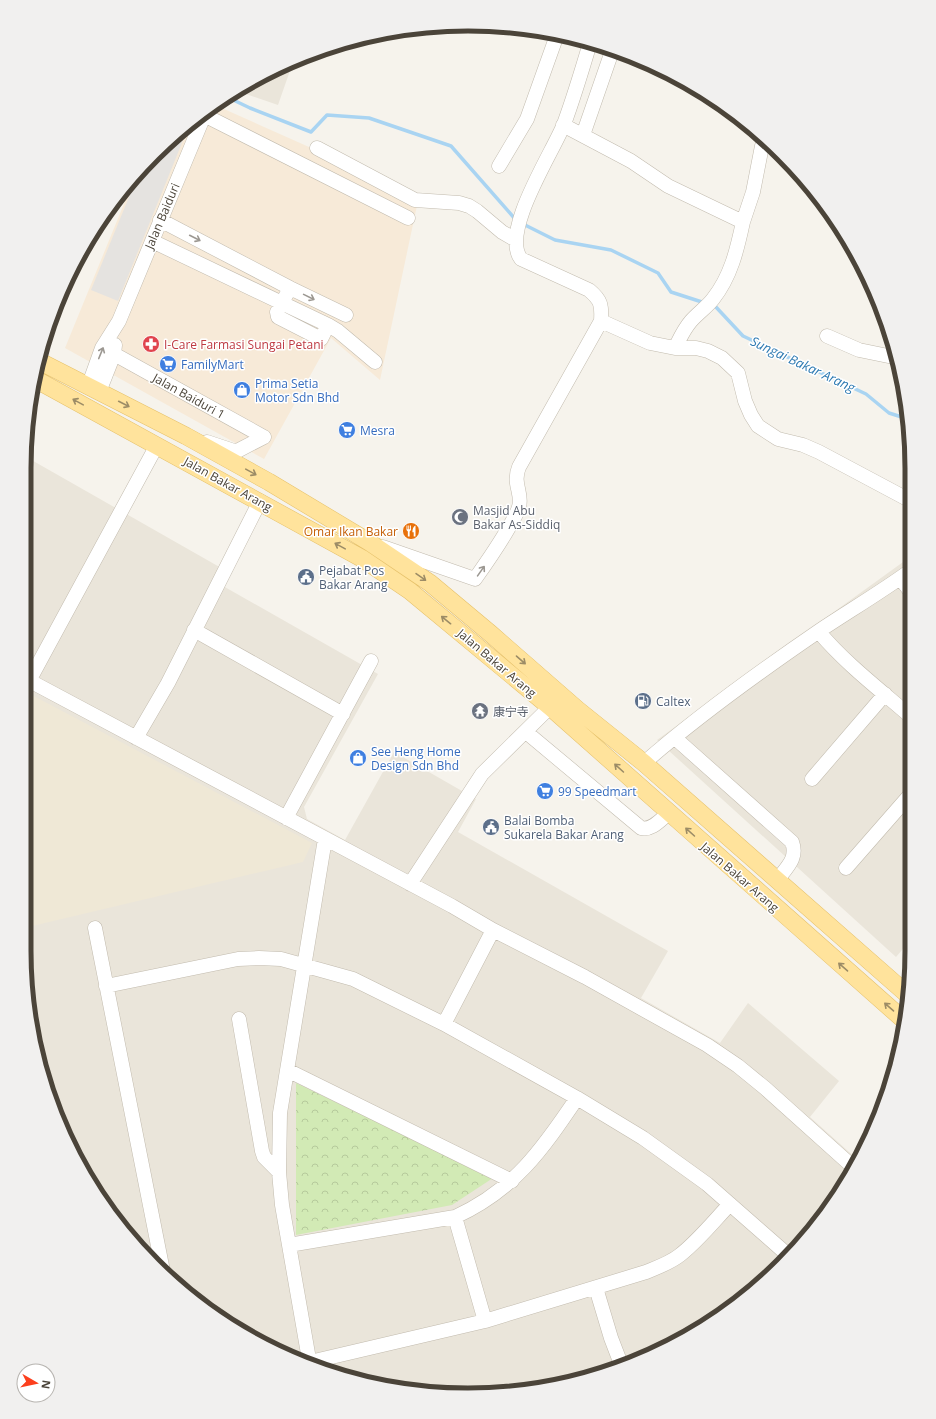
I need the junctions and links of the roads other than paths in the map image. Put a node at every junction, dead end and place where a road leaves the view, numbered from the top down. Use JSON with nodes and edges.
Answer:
{"nodes":[{"id":1,"x":555,"y":40,"type":"edge"},
{"id":2,"x":588,"y":48,"type":"edge"},
{"id":3,"x":610,"y":57,"type":"dead end"},
{"id":4,"x":210,"y":116,"type":"edge"},
{"id":5,"x":201,"y":121,"type":"edge"},
{"id":6,"x":563,"y":125,"type":"junction"},
{"id":7,"x":583,"y":135,"type":"junction"},
{"id":8,"x":763,"y":145,"type":"edge"},
{"id":9,"x":317,"y":148,"type":"dead end"},
{"id":10,"x":499,"y":166,"type":"dead end"},
{"id":11,"x":408,"y":218,"type":"dead end"},
{"id":12,"x":160,"y":220,"type":"junction"},
{"id":13,"x":744,"y":222,"type":"junction"},
{"id":14,"x":516,"y":235,"type":"junction"},
{"id":15,"x":152,"y":241,"type":"junction"},
{"id":16,"x":290,"y":288,"type":"junction"},
{"id":17,"x":281,"y":303,"type":"junction"},
{"id":18,"x":346,"y":315,"type":"dead end"},
{"id":19,"x":119,"y":321,"type":"junction"},
{"id":20,"x":601,"y":321,"type":"junction"},
{"id":21,"x":827,"y":336,"type":"dead end"},
{"id":22,"x":675,"y":348,"type":"junction"},
{"id":23,"x":114,"y":354,"type":"junction"},
{"id":24,"x":890,"y":357,"type":"edge"},
{"id":25,"x":375,"y":362,"type":"dead end"},
{"id":26,"x":44,"y":364,"type":"edge"},
{"id":27,"x":39,"y":386,"type":"edge"},
{"id":28,"x":94,"y":390,"type":"junction"},
{"id":29,"x":186,"y":436,"type":"junction"},
{"id":30,"x":157,"y":445,"type":"junction"},
{"id":31,"x":905,"y":498,"type":"edge"},
{"id":32,"x":260,"y":501,"type":"junction"},
{"id":33,"x":368,"y":542,"type":"junction"},
{"id":34,"x":905,"y":575,"type":"edge"},
{"id":35,"x":194,"y":630,"type":"junction"},
{"id":36,"x":819,"y":632,"type":"junction"},
{"id":37,"x":371,"y":661,"type":"dead end"},
{"id":38,"x":31,"y":676,"type":"edge"},
{"id":39,"x":31,"y":681,"type":"edge"},
{"id":40,"x":885,"y":694,"type":"junction"},
{"id":41,"x":550,"y":707,"type":"junction"},
{"id":42,"x":905,"y":712,"type":"edge"},
{"id":43,"x":343,"y":714,"type":"junction"},
{"id":44,"x":526,"y":732,"type":"junction"},
{"id":45,"x":136,"y":738,"type":"junction"},
{"id":46,"x":675,"y":738,"type":"junction"},
{"id":47,"x":644,"y":763,"type":"junction"},
{"id":48,"x":812,"y":779,"type":"dead end"},
{"id":49,"x":905,"y":801,"type":"edge"},
{"id":50,"x":669,"y":813,"type":"junction"},
{"id":51,"x":286,"y":818,"type":"junction"},
{"id":52,"x":325,"y":839,"type":"junction"},
{"id":53,"x":846,"y":868,"type":"dead end"},
{"id":54,"x":778,"y":879,"type":"junction"},
{"id":55,"x":410,"y":884,"type":"junction"},
{"id":56,"x":818,"y":916,"type":"junction"},
{"id":57,"x":95,"y":928,"type":"dead end"},
{"id":58,"x":494,"y":930,"type":"junction"},
{"id":59,"x":804,"y":932,"type":"junction"},
{"id":60,"x":304,"y":964,"type":"junction"},
{"id":61,"x":106,"y":986,"type":"junction"},
{"id":62,"x":903,"y":991,"type":"edge"},
{"id":63,"x":900,"y":1017,"type":"edge"},
{"id":64,"x":239,"y":1019,"type":"dead end"},
{"id":65,"x":444,"y":1024,"type":"junction"},
{"id":66,"x":287,"y":1070,"type":"junction"},
{"id":67,"x":577,"y":1098,"type":"junction"},
{"id":68,"x":849,"y":1164,"type":"edge"},
{"id":69,"x":279,"y":1172,"type":"junction"},
{"id":70,"x":512,"y":1181,"type":"junction"},
{"id":71,"x":730,"y":1204,"type":"junction"},
{"id":72,"x":455,"y":1217,"type":"junction"},
{"id":73,"x":289,"y":1245,"type":"junction"},
{"id":74,"x":785,"y":1252,"type":"edge"},
{"id":75,"x":155,"y":1256,"type":"edge"},
{"id":76,"x":596,"y":1288,"type":"junction"},
{"id":77,"x":485,"y":1321,"type":"junction"},
{"id":78,"x":309,"y":1358,"type":"edge"},
{"id":79,"x":620,"y":1361,"type":"edge"},
{"id":80,"x":319,"y":1362,"type":"edge"}],
"edges":[{"from":1,"to":10,"type":"street"},
{"from":2,"to":6,"type":"street"},
{"from":3,"to":7,"type":"street"},
{"from":4,"to":11,"type":"street"},
{"from":5,"to":12,"type":"street","name":"Jalan Baiduri"},
{"from":6,"to":7,"type":"street"},
{"from":6,"to":14,"type":"street"},
{"from":7,"to":13,"type":"street"},
{"from":8,"to":13,"type":"street"},
{"from":9,"to":14,"type":"street"},
{"from":12,"to":15,"type":"street","name":"Jalan Baiduri"},
{"from":12,"to":16,"type":"street","one_way":true},
{"from":13,"to":22,"type":"street"},
{"from":14,"to":20,"type":"street"},
{"from":15,"to":17,"type":"street"},
{"from":15,"to":19,"type":"street","name":"Jalan Baiduri"},
{"from":16,"to":17,"type":"street"},
{"from":16,"to":18,"type":"street","one_way":true},
{"from":17,"to":25,"type":"street"},
{"from":19,"to":23,"type":"street","name":"Jalan Baiduri"},
{"from":28,"to":19,"type":"street","name":"Jalan Baiduri","one_way":true},
{"from":20,"to":22,"type":"street"},
{"from":33,"to":20,"type":"street","one_way":true},
{"from":21,"to":24,"type":"street"},
{"from":22,"to":31,"type":"street"},
{"from":23,"to":28,"type":"street","name":"Jalan Baiduri"},
{"from":23,"to":29,"type":"street","name":"Jalan Baiduri 1"},
{"from":26,"to":28,"type":"main road","name":"Jalan Bakar Arang"},
{"from":30,"to":27,"type":"main road","name":"Jalan Bakar Arang","one_way":true},
{"from":28,"to":29,"type":"main road","name":"Jalan Bakar Arang","one_way":true},
{"from":29,"to":33,"type":"main road","name":"Jalan Bakar Arang","one_way":true},
{"from":30,"to":32,"type":"main road","name":"Jalan Bakar Arang"},
{"from":30,"to":38,"type":"street"},
{"from":32,"to":35,"type":"street"},
{"from":41,"to":32,"type":"main road","name":"Jalan Bakar Arang","one_way":true},
{"from":33,"to":47,"type":"main road","name":"Jalan Bakar Arang","one_way":true},
{"from":34,"to":36,"type":"street"},
{"from":35,"to":43,"type":"street"},
{"from":35,"to":45,"type":"street"},
{"from":36,"to":40,"type":"street"},
{"from":36,"to":46,"type":"street"},
{"from":37,"to":43,"type":"street"},
{"from":39,"to":45,"type":"street"},
{"from":40,"to":42,"type":"street"},
{"from":40,"to":48,"type":"street"},
{"from":41,"to":44,"type":"street"},
{"from":50,"to":41,"type":"main road","name":"Jalan Bakar Arang","one_way":true},
{"from":43,"to":51,"type":"street"},
{"from":44,"to":50,"type":"street"},
{"from":44,"to":55,"type":"street"},
{"from":45,"to":51,"type":"street"},
{"from":46,"to":47,"type":"street"},
{"from":46,"to":54,"type":"street"},
{"from":47,"to":54,"type":"main road","name":"Jalan Bakar Arang"},
{"from":49,"to":53,"type":"street"},
{"from":59,"to":50,"type":"main road","name":"Jalan Bakar Arang","one_way":true},
{"from":51,"to":52,"type":"street"},
{"from":52,"to":55,"type":"street"},
{"from":52,"to":60,"type":"street"},
{"from":54,"to":56,"type":"main road","name":"Jalan Bakar Arang"},
{"from":55,"to":58,"type":"street"},
{"from":56,"to":59,"type":"main road"},
{"from":56,"to":62,"type":"main road","name":"Jalan Bakar Arang"},
{"from":57,"to":61,"type":"street"},
{"from":58,"to":65,"type":"street"},
{"from":58,"to":68,"type":"street"},
{"from":63,"to":59,"type":"main road","name":"Jalan Bakar Arang","one_way":true},
{"from":60,"to":61,"type":"street"},
{"from":60,"to":65,"type":"street"},
{"from":60,"to":66,"type":"street"},
{"from":61,"to":75,"type":"street"},
{"from":64,"to":69,"type":"street"},
{"from":65,"to":67,"type":"street"},
{"from":66,"to":69,"type":"street"},
{"from":66,"to":70,"type":"street"},
{"from":67,"to":70,"type":"street"},
{"from":67,"to":71,"type":"street"},
{"from":69,"to":73,"type":"street"},
{"from":70,"to":72,"type":"street"},
{"from":71,"to":74,"type":"street"},
{"from":71,"to":76,"type":"street"},
{"from":72,"to":73,"type":"street"},
{"from":72,"to":77,"type":"street"},
{"from":73,"to":78,"type":"street"},
{"from":76,"to":77,"type":"street"},
{"from":76,"to":79,"type":"street"},
{"from":77,"to":80,"type":"street"}]}
